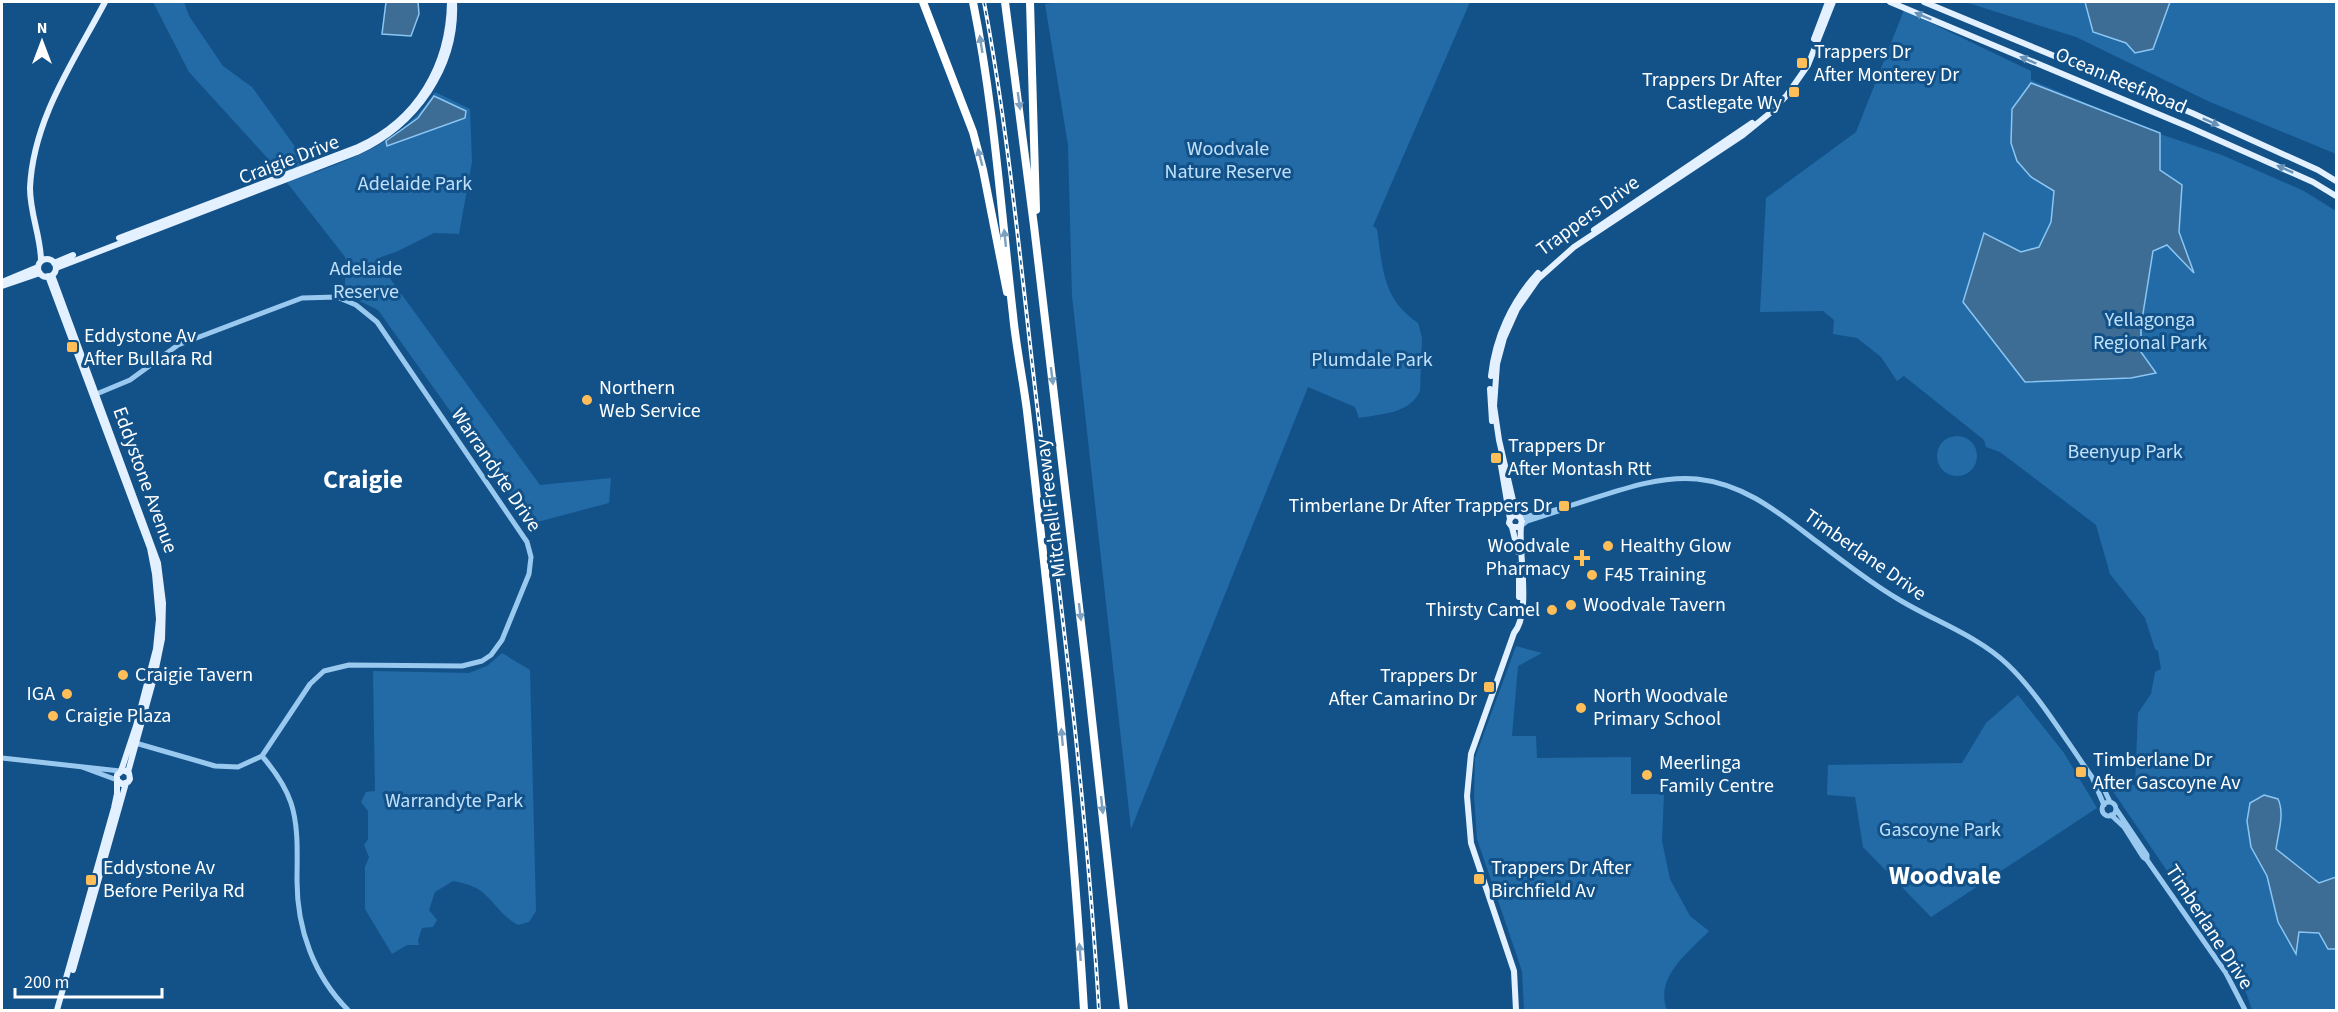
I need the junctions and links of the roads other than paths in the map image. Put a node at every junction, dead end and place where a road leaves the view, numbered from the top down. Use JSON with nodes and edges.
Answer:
{"nodes":[{"id":1,"x":105,"y":2,"type":"edge"},
{"id":2,"x":452,"y":2,"type":"edge"},
{"id":3,"x":923,"y":2,"type":"edge"},
{"id":4,"x":973,"y":2,"type":"edge"},
{"id":5,"x":1005,"y":2,"type":"edge"},
{"id":6,"x":1030,"y":2,"type":"edge"},
{"id":7,"x":1833,"y":2,"type":"edge"},
{"id":8,"x":1890,"y":2,"type":"edge"},
{"id":9,"x":1924,"y":2,"type":"edge"},
{"id":10,"x":1827,"y":4,"type":"edge"},
{"id":11,"x":2337,"y":181,"type":"edge"},
{"id":12,"x":2337,"y":196,"type":"edge"},
{"id":13,"x":1034,"y":226,"type":"junction"},
{"id":14,"x":41,"y":252,"type":"junction"},
{"id":15,"x":54,"y":263,"type":"junction"},
{"id":16,"x":40,"y":267,"type":"junction"},
{"id":17,"x":50,"y":275,"type":"junction"},
{"id":18,"x":2,"y":282,"type":"edge"},
{"id":19,"x":2,"y":286,"type":"edge"},
{"id":20,"x":1013,"y":317,"type":"junction"},
{"id":21,"x":95,"y":395,"type":"junction"},
{"id":22,"x":1566,"y":508,"type":"junction"},
{"id":23,"x":1520,"y":517,"type":"junction"},
{"id":24,"x":1510,"y":519,"type":"junction"},
{"id":25,"x":1521,"y":526,"type":"junction"},
{"id":26,"x":1512,"y":527,"type":"junction"},
{"id":27,"x":1514,"y":633,"type":"junction"},
{"id":28,"x":134,"y":742,"type":"junction"},
{"id":29,"x":262,"y":756,"type":"junction"},
{"id":30,"x":2,"y":758,"type":"edge"},
{"id":31,"x":81,"y":766,"type":"junction"},
{"id":32,"x":123,"y":772,"type":"junction"},
{"id":33,"x":117,"y":780,"type":"junction"},
{"id":34,"x":126,"y":783,"type":"junction"},
{"id":35,"x":2107,"y":804,"type":"junction"},
{"id":36,"x":2116,"y":809,"type":"junction"},
{"id":37,"x":2111,"y":815,"type":"junction"},
{"id":38,"x":2148,"y":860,"type":"junction"},
{"id":39,"x":59,"y":1011,"type":"edge"},
{"id":40,"x":348,"y":1011,"type":"edge"},
{"id":41,"x":1084,"y":1011,"type":"edge"},
{"id":42,"x":1124,"y":1011,"type":"edge"},
{"id":43,"x":1516,"y":1011,"type":"edge"},
{"id":44,"x":2245,"y":1011,"type":"edge"}],
"edges":[{"from":1,"to":14,"type":"main road"},
{"from":2,"to":15,"type":"main road","name":"Craigie Drive"},
{"from":20,"to":3,"type":"highway","one_way":true},
{"from":20,"to":4,"type":"highway","name":"Mitchell Freeway","one_way":true},
{"from":5,"to":13,"type":"highway","name":"Mitchell Freeway","one_way":true},
{"from":6,"to":13,"type":"highway"},
{"from":7,"to":23,"type":"main road","name":"Trappers Drive"},
{"from":12,"to":8,"type":"main road","name":"Ocean Reef Road","one_way":true},
{"from":9,"to":11,"type":"main road","name":"Ocean Reef Road","one_way":true},
{"from":10,"to":24,"type":"main road","name":"Trappers Drive"},
{"from":13,"to":42,"type":"highway","name":"Mitchell Freeway","one_way":true},
{"from":14,"to":15,"type":"main road"},
{"from":14,"to":16,"type":"main road"},
{"from":15,"to":16,"type":"main road","name":"Craigie Drive"},
{"from":15,"to":17,"type":"main road"},
{"from":16,"to":17,"type":"main road"},
{"from":16,"to":18,"type":"main road"},
{"from":16,"to":19,"type":"main road"},
{"from":17,"to":21,"type":"main road","name":"Eddystone Avenue"},
{"from":41,"to":20,"type":"highway","name":"Mitchell Freeway","one_way":true},
{"from":21,"to":28,"type":"main road","name":"Eddystone Avenue"},
{"from":21,"to":29,"type":"street","name":"Warrandyte Drive"},
{"from":22,"to":23,"type":"street","name":"Timberlane Drive"},
{"from":22,"to":25,"type":"street","name":"Timberlane Drive"},
{"from":22,"to":35,"type":"street","name":"Timberlane Drive"},
{"from":23,"to":24,"type":"main road"},
{"from":23,"to":25,"type":"main road"},
{"from":24,"to":26,"type":"main road"},
{"from":25,"to":26,"type":"main road"},
{"from":25,"to":27,"type":"main road"},
{"from":26,"to":27,"type":"main road"},
{"from":27,"to":43,"type":"main road"},
{"from":28,"to":29,"type":"street"},
{"from":28,"to":32,"type":"main road","name":"Eddystone Avenue"},
{"from":29,"to":40,"type":"street"},
{"from":30,"to":31,"type":"street"},
{"from":31,"to":32,"type":"street"},
{"from":31,"to":33,"type":"street"},
{"from":32,"to":33,"type":"main road"},
{"from":32,"to":34,"type":"main road"},
{"from":33,"to":34,"type":"main road"},
{"from":33,"to":39,"type":"main road"},
{"from":34,"to":39,"type":"main road"},
{"from":35,"to":36,"type":"street","name":"Timberlane Drive"},
{"from":35,"to":37,"type":"street","name":"Timberlane Drive"},
{"from":36,"to":37,"type":"street"},
{"from":36,"to":38,"type":"street","name":"Timberlane Drive"},
{"from":37,"to":38,"type":"street","name":"Timberlane Drive"},
{"from":38,"to":44,"type":"street","name":"Timberlane Drive"}]}
